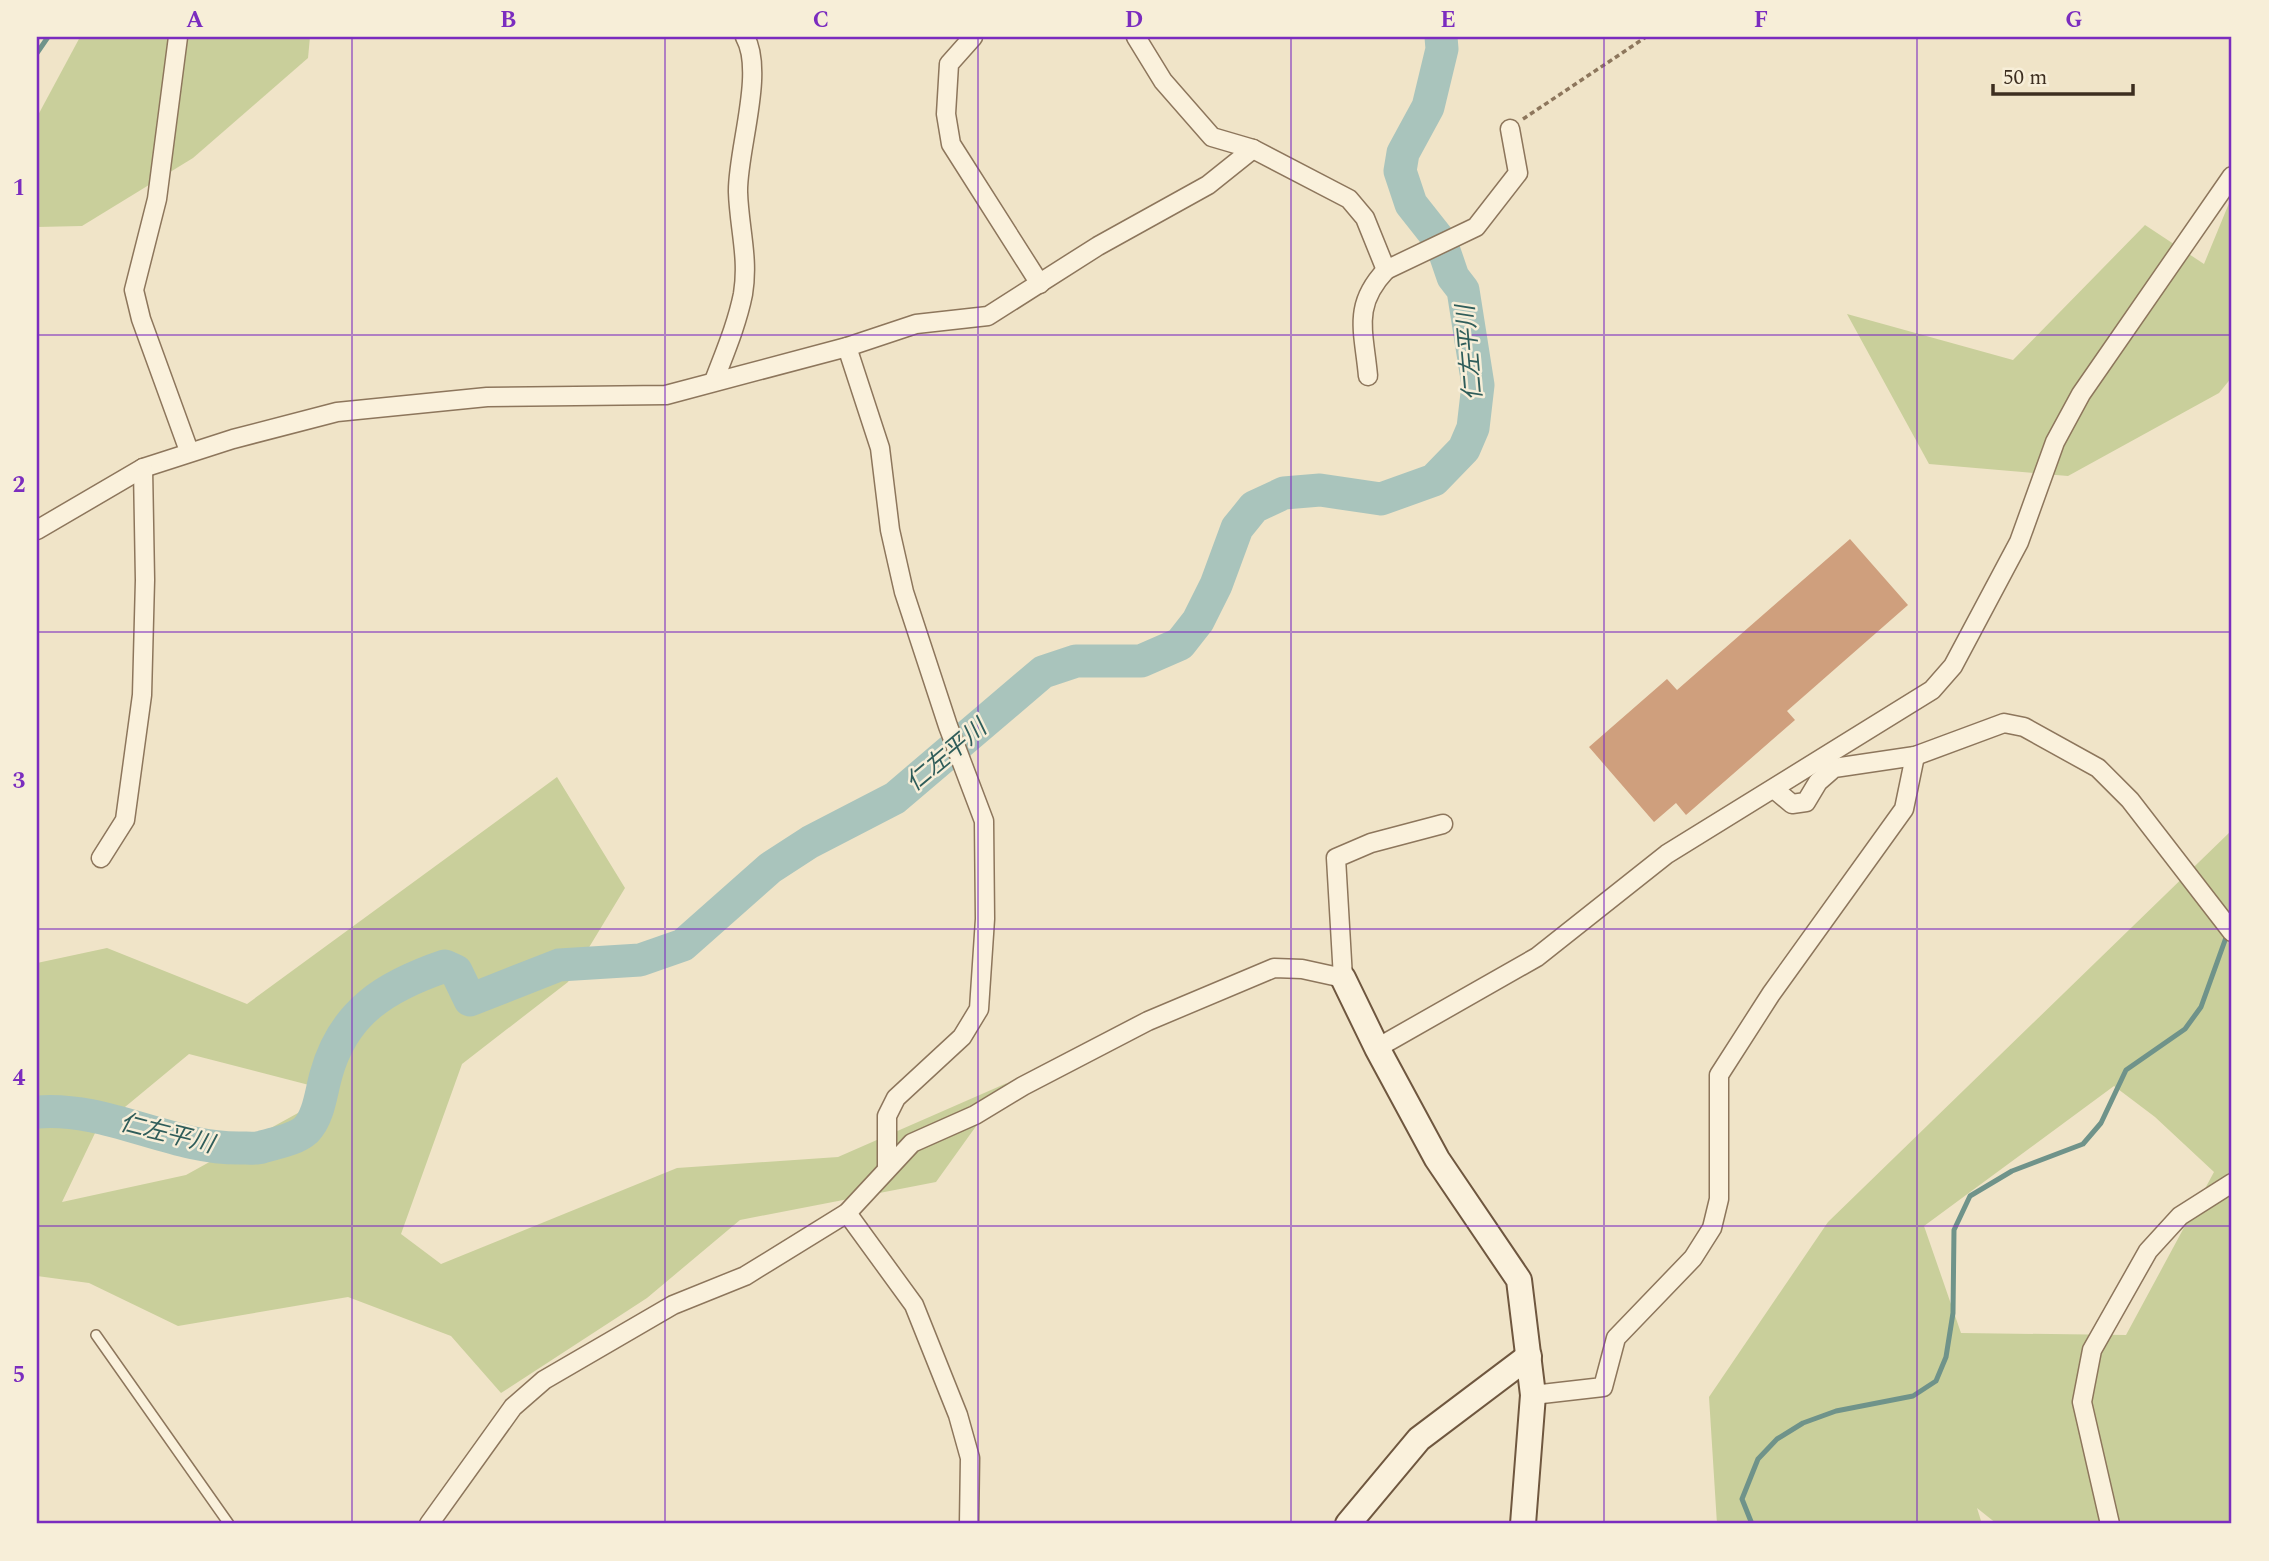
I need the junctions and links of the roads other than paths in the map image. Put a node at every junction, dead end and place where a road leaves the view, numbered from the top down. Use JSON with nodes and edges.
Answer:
{"nodes":[{"id":1,"x":178,"y":37,"type":"edge"},
{"id":2,"x":745,"y":37,"type":"edge"},
{"id":3,"x":973,"y":37,"type":"edge"},
{"id":4,"x":1136,"y":37,"type":"edge"},
{"id":5,"x":1510,"y":129,"type":"road end"},
{"id":6,"x":1252,"y":149,"type":"junction"},
{"id":7,"x":2232,"y":176,"type":"edge"},
{"id":8,"x":1386,"y":270,"type":"junction"},
{"id":9,"x":1040,"y":284,"type":"junction"},
{"id":10,"x":847,"y":346,"type":"junction"},
{"id":11,"x":1368,"y":376,"type":"dead end"},
{"id":12,"x":714,"y":381,"type":"junction"},
{"id":13,"x":189,"y":451,"type":"junction"},
{"id":14,"x":144,"y":468,"type":"junction"},
{"id":15,"x":37,"y":530,"type":"edge"},
{"id":16,"x":1915,"y":756,"type":"junction"},
{"id":17,"x":1774,"y":789,"type":"junction"},
{"id":18,"x":1443,"y":824,"type":"dead end"},
{"id":19,"x":101,"y":859,"type":"dead end"},
{"id":20,"x":2232,"y":932,"type":"edge"},
{"id":21,"x":1343,"y":978,"type":"junction"},
{"id":22,"x":1377,"y":1048,"type":"junction"},
{"id":23,"x":887,"y":1168,"type":"junction"},
{"id":24,"x":2232,"y":1182,"type":"edge"},
{"id":25,"x":847,"y":1213,"type":"junction"},
{"id":26,"x":96,"y":1335,"type":"dead end"},
{"id":27,"x":1529,"y":1356,"type":"junction"},
{"id":28,"x":1533,"y":1395,"type":"junction"},
{"id":29,"x":229,"y":1524,"type":"edge"},
{"id":30,"x":429,"y":1524,"type":"edge"},
{"id":31,"x":969,"y":1524,"type":"edge"},
{"id":32,"x":1348,"y":1524,"type":"edge"},
{"id":33,"x":1523,"y":1524,"type":"edge"},
{"id":34,"x":2110,"y":1524,"type":"edge"}],
"edges":[{"from":1,"to":13,"type":"street"},
{"from":2,"to":12,"type":"street"},
{"from":3,"to":9,"type":"street"},
{"from":4,"to":6,"type":"street"},
{"from":5,"to":8,"type":"street"},
{"from":6,"to":8,"type":"street"},
{"from":6,"to":9,"type":"street"},
{"from":7,"to":17,"type":"street"},
{"from":8,"to":11,"type":"street"},
{"from":9,"to":10,"type":"street"},
{"from":10,"to":12,"type":"street"},
{"from":10,"to":23,"type":"street"},
{"from":12,"to":13,"type":"street"},
{"from":13,"to":14,"type":"street"},
{"from":14,"to":15,"type":"street"},
{"from":14,"to":19,"type":"street"},
{"from":16,"to":17,"type":"street"},
{"from":16,"to":20,"type":"street"},
{"from":16,"to":28,"type":"street"},
{"from":17,"to":22,"type":"street"},
{"from":18,"to":21,"type":"street"},
{"from":21,"to":22,"type":"street"},
{"from":21,"to":23,"type":"street"},
{"from":22,"to":27,"type":"street"},
{"from":23,"to":25,"type":"street"},
{"from":24,"to":34,"type":"street"},
{"from":25,"to":30,"type":"street"},
{"from":25,"to":31,"type":"street"},
{"from":26,"to":29,"type":"lane"},
{"from":27,"to":28,"type":"street"},
{"from":27,"to":32,"type":"street"},
{"from":28,"to":33,"type":"street"}]}
